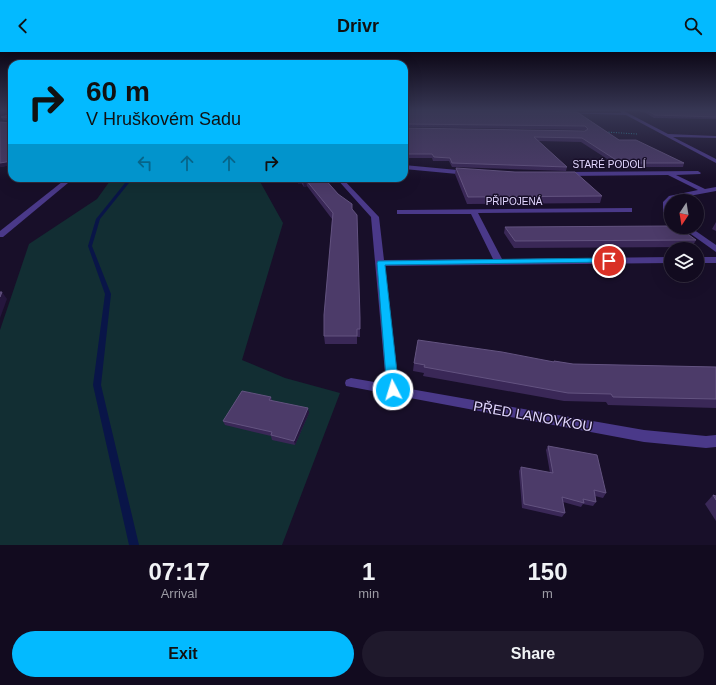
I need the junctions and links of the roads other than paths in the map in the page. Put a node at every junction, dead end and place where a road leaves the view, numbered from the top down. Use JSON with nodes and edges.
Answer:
{"nodes":[{"id":1,"x":662,"y":133,"type":"edge"},
{"id":2,"x":666,"y":135,"type":"junction"},
{"id":3,"x":716,"y":136,"type":"edge"},
{"id":4,"x":716,"y":161,"type":"edge"},
{"id":5,"x":408,"y":167,"type":"edge"},
{"id":6,"x":475,"y":173,"type":"edge"},
{"id":7,"x":698,"y":173,"type":"dead end"},
{"id":8,"x":556,"y":174,"type":"edge"},
{"id":9,"x":670,"y":174,"type":"junction"},
{"id":10,"x":65,"y":182,"type":"edge"},
{"id":11,"x":343,"y":182,"type":"edge"},
{"id":12,"x":716,"y":189,"type":"edge"},
{"id":13,"x":704,"y":191,"type":"junction"},
{"id":14,"x":688,"y":194,"type":"edge"},
{"id":15,"x":629,"y":210,"type":"dead end"},
{"id":16,"x":472,"y":211,"type":"junction"},
{"id":17,"x":400,"y":212,"type":"dead end"},
{"id":18,"x":695,"y":234,"type":"edge"},
{"id":19,"x":0,"y":235,"type":"edge"},
{"id":20,"x":716,"y":249,"type":"edge"},
{"id":21,"x":664,"y":260,"type":"edge"},
{"id":22,"x":704,"y":260,"type":"edge"},
{"id":23,"x":716,"y":260,"type":"edge"},
{"id":24,"x":499,"y":262,"type":"junction"},
{"id":25,"x":381,"y":263,"type":"junction"},
{"id":26,"x":351,"y":383,"type":"dead end"},
{"id":27,"x":393,"y":390,"type":"junction"},
{"id":28,"x":716,"y":441,"type":"edge"}],
"edges":[{"from":1,"to":2,"type":"street"},
{"from":2,"to":3,"type":"street"},
{"from":2,"to":4,"type":"street"},
{"from":5,"to":6,"type":"street"},
{"from":7,"to":9,"type":"street","name":"STARÉ PODOLÍ"},
{"from":8,"to":9,"type":"street","name":"STARÉ PODOLÍ"},
{"from":9,"to":13,"type":"street","name":"STARÉ PODOLÍ"},
{"from":10,"to":19,"type":"street"},
{"from":11,"to":25,"type":"street"},
{"from":12,"to":13,"type":"street"},
{"from":13,"to":14,"type":"street"},
{"from":15,"to":16,"type":"street","name":"PŘIPOJENÁ"},
{"from":16,"to":17,"type":"street","name":"PŘIPOJENÁ"},
{"from":16,"to":24,"type":"street"},
{"from":18,"to":20,"type":"street"},
{"from":21,"to":24,"type":"street"},
{"from":22,"to":23,"type":"street"},
{"from":24,"to":25,"type":"street"},
{"from":25,"to":27,"type":"street"},
{"from":26,"to":27,"type":"street","name":"PŘED LANOVKOU"},
{"from":27,"to":28,"type":"street","name":"PŘED LANOVKOU"}]}
